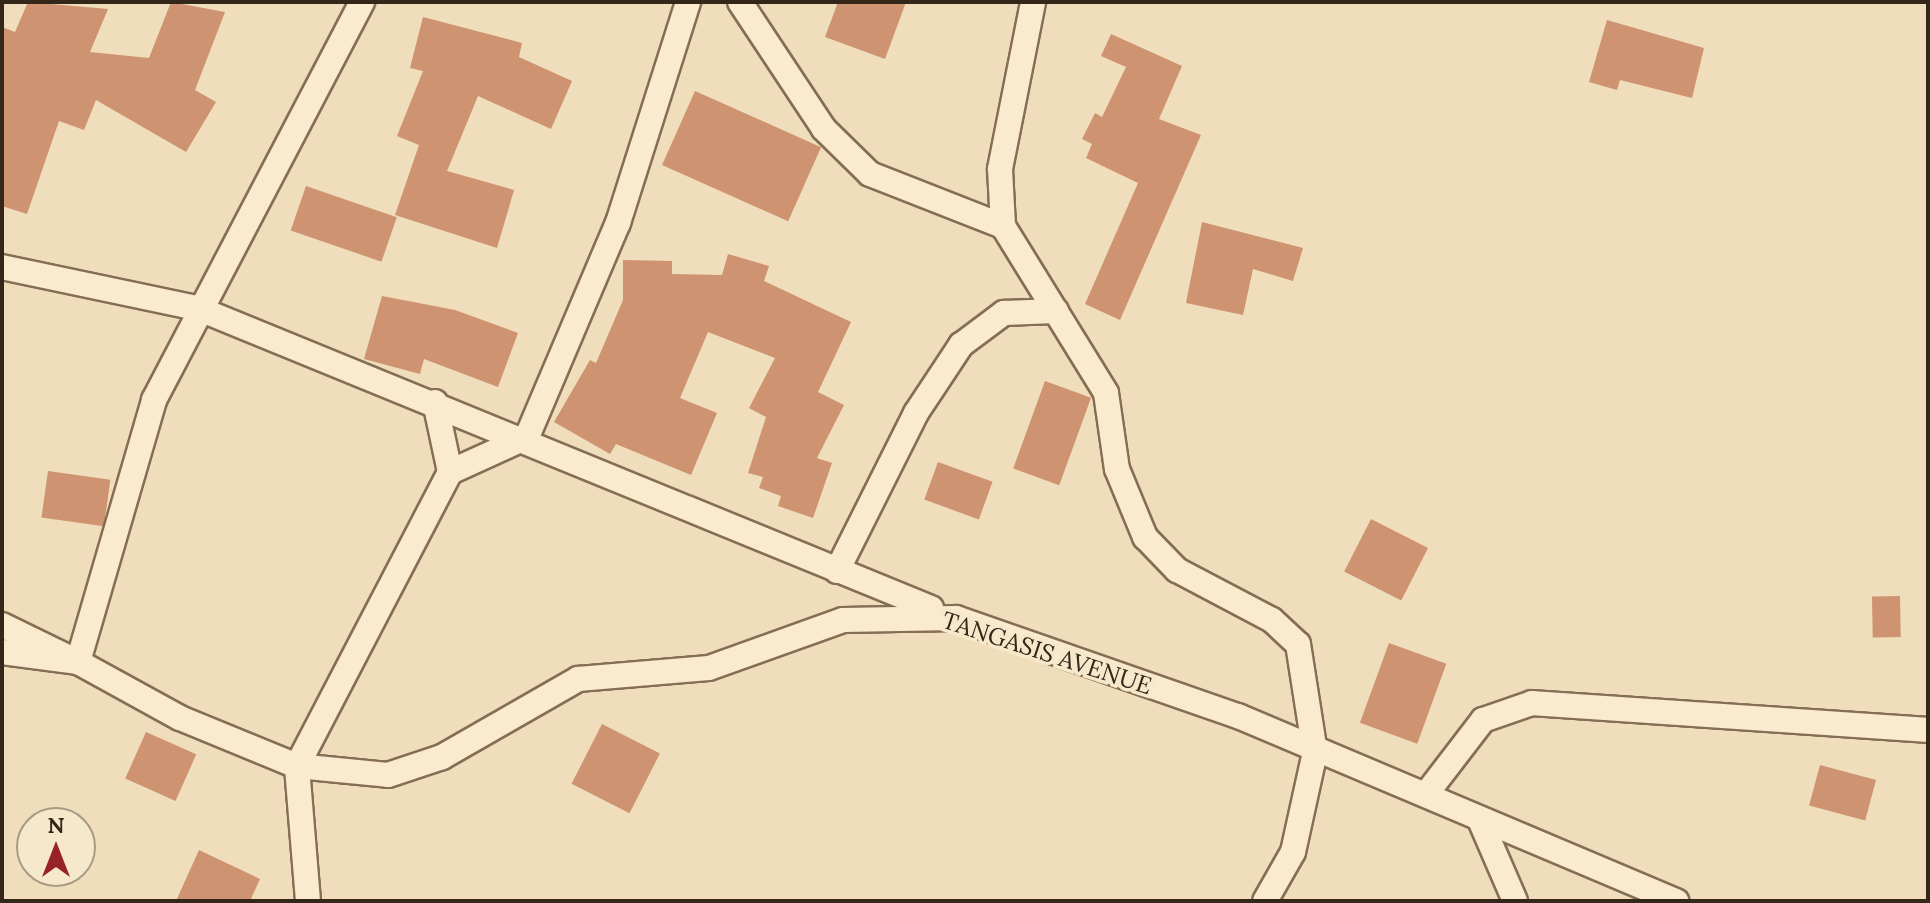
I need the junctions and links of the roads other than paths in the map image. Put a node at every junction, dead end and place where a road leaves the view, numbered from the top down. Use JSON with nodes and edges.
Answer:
{"nodes":[{"id":1,"x":362,"y":2,"type":"edge"},
{"id":2,"x":688,"y":2,"type":"edge"},
{"id":3,"x":740,"y":2,"type":"edge"},
{"id":4,"x":1033,"y":2,"type":"edge"},
{"id":5,"x":1003,"y":226,"type":"junction"},
{"id":6,"x":2,"y":267,"type":"edge"},
{"id":7,"x":197,"y":308,"type":"junction"},
{"id":8,"x":1056,"y":311,"type":"junction"},
{"id":9,"x":435,"y":402,"type":"junction"},
{"id":10,"x":527,"y":437,"type":"junction"},
{"id":11,"x":450,"y":472,"type":"junction"},
{"id":12,"x":837,"y":571,"type":"junction"},
{"id":13,"x":956,"y":618,"type":"junction"},
{"id":14,"x":2,"y":625,"type":"edge"},
{"id":15,"x":2,"y":652,"type":"edge"},
{"id":16,"x":78,"y":662,"type":"junction"},
{"id":17,"x":1928,"y":730,"type":"edge"},
{"id":18,"x":1315,"y":752,"type":"junction"},
{"id":19,"x":297,"y":766,"type":"junction"},
{"id":20,"x":1427,"y":793,"type":"junction"},
{"id":21,"x":1480,"y":820,"type":"junction"},
{"id":22,"x":308,"y":901,"type":"edge"},
{"id":23,"x":1265,"y":901,"type":"edge"},
{"id":24,"x":1515,"y":901,"type":"edge"},
{"id":25,"x":1677,"y":901,"type":"edge"}],
"edges":[{"from":1,"to":7,"type":"street"},
{"from":2,"to":10,"type":"street"},
{"from":3,"to":5,"type":"street"},
{"from":4,"to":5,"type":"street"},
{"from":5,"to":8,"type":"street"},
{"from":6,"to":7,"type":"street"},
{"from":7,"to":9,"type":"street"},
{"from":7,"to":16,"type":"street"},
{"from":8,"to":12,"type":"street"},
{"from":8,"to":18,"type":"street"},
{"from":9,"to":10,"type":"street"},
{"from":9,"to":11,"type":"street"},
{"from":10,"to":11,"type":"street"},
{"from":10,"to":12,"type":"street"},
{"from":11,"to":19,"type":"street"},
{"from":12,"to":13,"type":"street"},
{"from":13,"to":18,"type":"street","name":"TANGASIS AVENUE"},
{"from":13,"to":19,"type":"street","name":"TANGASIS AVENUE"},
{"from":14,"to":16,"type":"street"},
{"from":15,"to":16,"type":"street","name":"TANGASIS AVENUE"},
{"from":16,"to":19,"type":"street","name":"TANGASIS AVENUE"},
{"from":17,"to":20,"type":"street"},
{"from":18,"to":20,"type":"street","name":"TANGASIS AVENUE"},
{"from":18,"to":23,"type":"street"},
{"from":19,"to":22,"type":"street"},
{"from":20,"to":21,"type":"street","name":"TANGASIS AVENUE"},
{"from":21,"to":24,"type":"street"},
{"from":21,"to":25,"type":"street","name":"TANGASIS AVENUE"}]}
